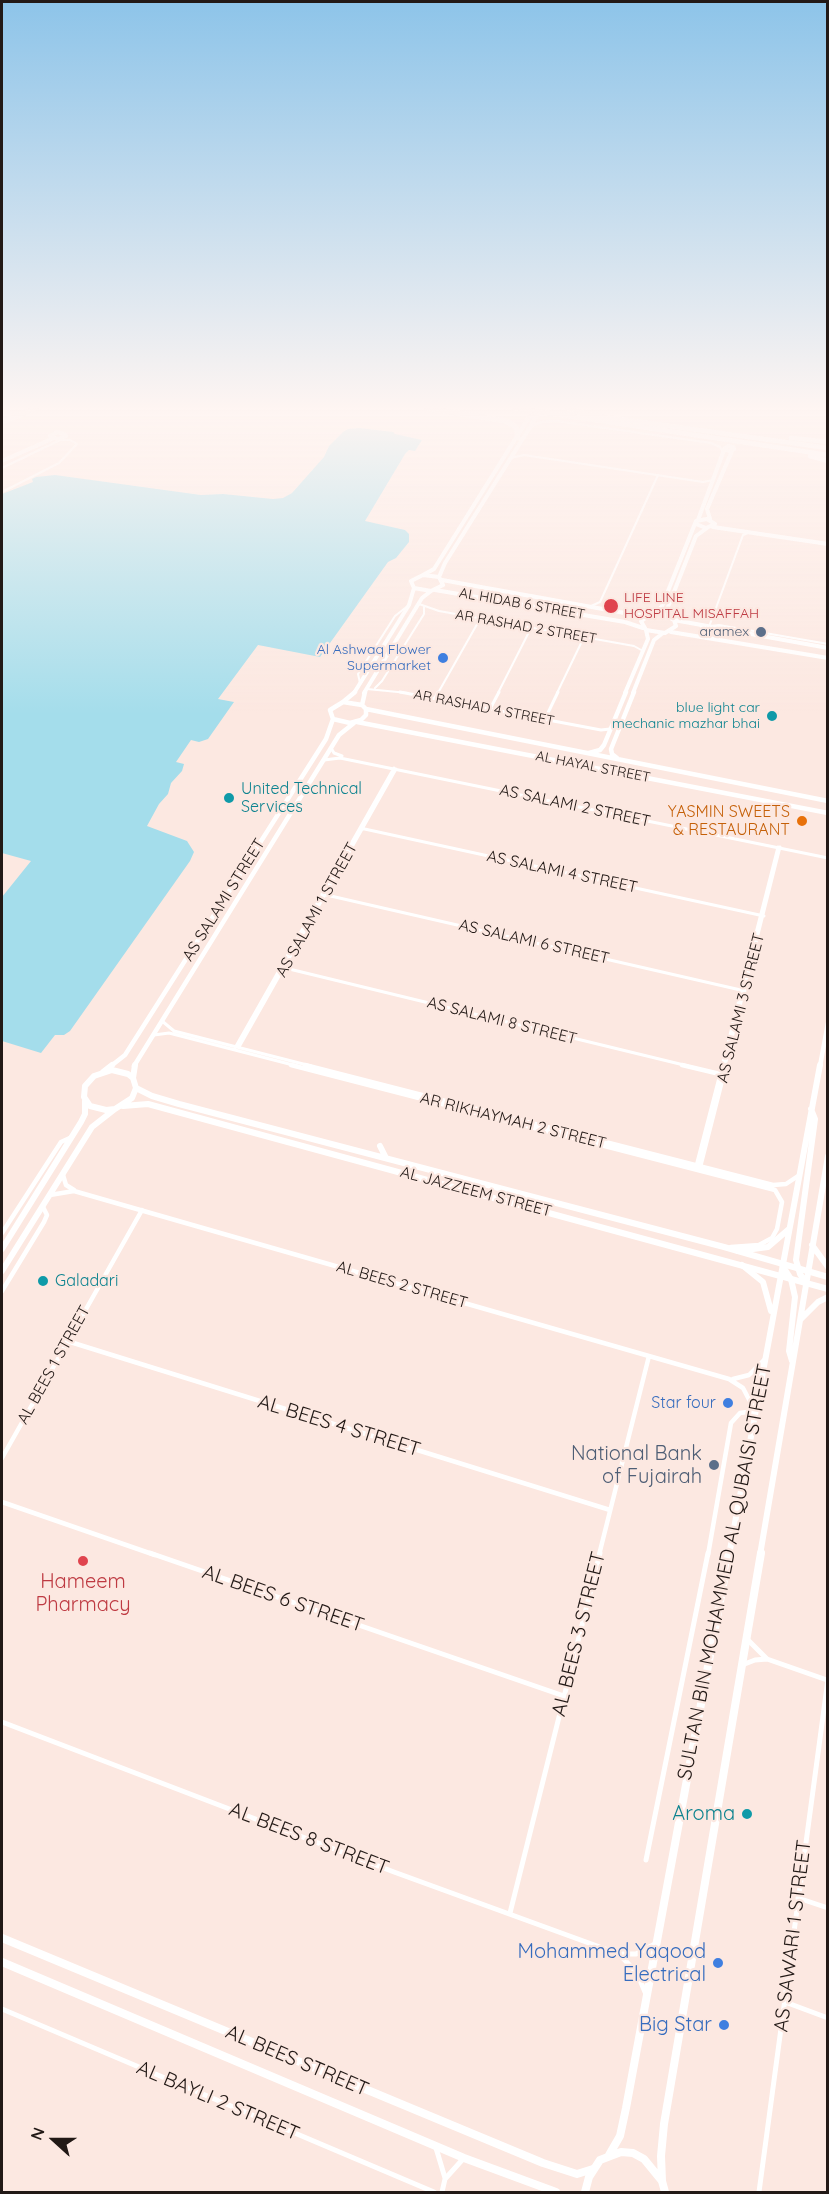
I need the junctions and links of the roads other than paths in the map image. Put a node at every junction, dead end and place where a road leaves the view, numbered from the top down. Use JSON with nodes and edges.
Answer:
{"nodes":[{"id":1,"x":472,"y":510,"type":"edge"},
{"id":2,"x":478,"y":510,"type":"edge"},
{"id":3,"x":642,"y":510,"type":"edge"},
{"id":4,"x":701,"y":510,"type":"edge"},
{"id":5,"x":707,"y":510,"type":"edge"},
{"id":6,"x":712,"y":521,"type":"junction"},
{"id":7,"x":697,"y":522,"type":"junction"},
{"id":8,"x":710,"y":527,"type":"junction"},
{"id":9,"x":736,"y":529,"type":"junction"},
{"id":10,"x":751,"y":531,"type":"junction"},
{"id":11,"x":743,"y":535,"type":"junction"},
{"id":12,"x":828,"y":542,"type":"edge"},
{"id":13,"x":423,"y":575,"type":"junction"},
{"id":14,"x":441,"y":579,"type":"junction"},
{"id":15,"x":414,"y":588,"type":"junction"},
{"id":16,"x":433,"y":591,"type":"junction"},
{"id":17,"x":600,"y":602,"type":"junction"},
{"id":18,"x":419,"y":604,"type":"junction"},
{"id":19,"x":587,"y":607,"type":"junction"},
{"id":20,"x":424,"y":608,"type":"junction"},
{"id":21,"x":605,"y":610,"type":"junction"},
{"id":22,"x":439,"y":611,"type":"junction"},
{"id":23,"x":423,"y":614,"type":"junction"},
{"id":24,"x":653,"y":614,"type":"junction"},
{"id":25,"x":669,"y":616,"type":"junction"},
{"id":26,"x":480,"y":619,"type":"junction"},
{"id":27,"x":674,"y":620,"type":"junction"},
{"id":28,"x":713,"y":620,"type":"junction"},
{"id":29,"x":709,"y":625,"type":"junction"},
{"id":30,"x":719,"y":626,"type":"junction"},
{"id":31,"x":701,"y":627,"type":"junction"},
{"id":32,"x":531,"y":628,"type":"junction"},
{"id":33,"x":645,"y":629,"type":"junction"},
{"id":34,"x":667,"y":632,"type":"junction"},
{"id":35,"x":584,"y":638,"type":"junction"},
{"id":36,"x":646,"y":645,"type":"junction"},
{"id":37,"x":634,"y":646,"type":"junction"},
{"id":38,"x":828,"y":646,"type":"edge"},
{"id":39,"x":643,"y":651,"type":"junction"},
{"id":40,"x":828,"y":658,"type":"edge"},
{"id":41,"x":382,"y":681,"type":"junction"},
{"id":42,"x":374,"y":688,"type":"junction"},
{"id":43,"x":366,"y":689,"type":"junction"},
{"id":44,"x":390,"y":690,"type":"junction"},
{"id":45,"x":435,"y":698,"type":"junction"},
{"id":46,"x":343,"y":702,"type":"junction"},
{"id":47,"x":362,"y":705,"type":"junction"},
{"id":48,"x":366,"y":709,"type":"junction"},
{"id":49,"x":490,"y":709,"type":"junction"},
{"id":50,"x":333,"y":719,"type":"junction"},
{"id":51,"x":545,"y":719,"type":"junction"},
{"id":52,"x":356,"y":722,"type":"junction"},
{"id":53,"x":611,"y":729,"type":"junction"},
{"id":54,"x":601,"y":730,"type":"junction"},
{"id":55,"x":608,"y":735,"type":"junction"},
{"id":56,"x":606,"y":741,"type":"junction"},
{"id":57,"x":613,"y":743,"type":"junction"},
{"id":58,"x":331,"y":748,"type":"junction"},
{"id":59,"x":582,"y":753,"type":"junction"},
{"id":60,"x":539,"y":756,"type":"junction"},
{"id":61,"x":528,"y":759,"type":"dead end"},
{"id":62,"x":323,"y":760,"type":"junction"},
{"id":63,"x":624,"y":761,"type":"junction"},
{"id":64,"x":590,"y":766,"type":"junction"},
{"id":65,"x":395,"y":768,"type":"junction"},
{"id":66,"x":596,"y":773,"type":"dead end"},
{"id":67,"x":828,"y":801,"type":"edge"},
{"id":68,"x":828,"y":813,"type":"edge"},
{"id":69,"x":361,"y":828,"type":"junction"},
{"id":70,"x":779,"y":847,"type":"junction"},
{"id":71,"x":828,"y":857,"type":"edge"},
{"id":72,"x":324,"y":895,"type":"junction"},
{"id":73,"x":762,"y":915,"type":"junction"},
{"id":74,"x":282,"y":968,"type":"junction"},
{"id":75,"x":743,"y":990,"type":"junction"},
{"id":76,"x":161,"y":1020,"type":"junction"},
{"id":77,"x":828,"y":1023,"type":"edge"},
{"id":78,"x":151,"y":1036,"type":"junction"},
{"id":79,"x":237,"y":1048,"type":"junction"},
{"id":80,"x":103,"y":1072,"type":"junction"},
{"id":81,"x":722,"y":1074,"type":"junction"},
{"id":82,"x":133,"y":1078,"type":"junction"},
{"id":83,"x":136,"y":1088,"type":"junction"},
{"id":84,"x":409,"y":1092,"type":"junction"},
{"id":85,"x":85,"y":1101,"type":"junction"},
{"id":86,"x":123,"y":1106,"type":"junction"},
{"id":87,"x":115,"y":1109,"type":"junction"},
{"id":88,"x":810,"y":1109,"type":"junction"},
{"id":89,"x":72,"y":1137,"type":"junction"},
{"id":90,"x":380,"y":1146,"type":"dead end"},
{"id":91,"x":828,"y":1156,"type":"edge"},
{"id":92,"x":386,"y":1158,"type":"junction"},
{"id":93,"x":699,"y":1167,"type":"junction"},
{"id":94,"x":63,"y":1173,"type":"junction"},
{"id":95,"x":798,"y":1176,"type":"junction"},
{"id":96,"x":74,"y":1191,"type":"junction"},
{"id":97,"x":50,"y":1195,"type":"junction"},
{"id":98,"x":42,"y":1206,"type":"junction"},
{"id":99,"x":142,"y":1210,"type":"junction"},
{"id":100,"x":790,"y":1227,"type":"junction"},
{"id":101,"x":2,"y":1233,"type":"edge"},
{"id":102,"x":812,"y":1245,"type":"junction"},
{"id":103,"x":724,"y":1247,"type":"junction"},
{"id":104,"x":2,"y":1249,"type":"edge"},
{"id":105,"x":738,"y":1251,"type":"junction"},
{"id":106,"x":742,"y":1265,"type":"junction"},
{"id":107,"x":782,"y":1265,"type":"junction"},
{"id":108,"x":828,"y":1267,"type":"edge"},
{"id":109,"x":798,"y":1269,"type":"junction"},
{"id":110,"x":2,"y":1271,"type":"edge"},
{"id":111,"x":807,"y":1272,"type":"junction"},
{"id":112,"x":780,"y":1276,"type":"junction"},
{"id":113,"x":828,"y":1277,"type":"edge"},
{"id":114,"x":791,"y":1279,"type":"junction"},
{"id":115,"x":806,"y":1283,"type":"junction"},
{"id":116,"x":828,"y":1289,"type":"edge"},
{"id":117,"x":2,"y":1291,"type":"edge"},
{"id":118,"x":828,"y":1297,"type":"edge"},
{"id":119,"x":772,"y":1317,"type":"junction"},
{"id":120,"x":800,"y":1320,"type":"junction"},
{"id":121,"x":68,"y":1341,"type":"junction"},
{"id":122,"x":649,"y":1356,"type":"junction"},
{"id":123,"x":765,"y":1360,"type":"junction"},
{"id":124,"x":793,"y":1364,"type":"junction"},
{"id":125,"x":729,"y":1379,"type":"junction"},
{"id":126,"x":755,"y":1411,"type":"junction"},
{"id":127,"x":2,"y":1458,"type":"edge"},
{"id":128,"x":2,"y":1502,"type":"edge"},
{"id":129,"x":610,"y":1510,"type":"junction"},
{"id":130,"x":747,"y":1639,"type":"junction"},
{"id":131,"x":767,"y":1659,"type":"junction"},
{"id":132,"x":742,"y":1666,"type":"junction"},
{"id":133,"x":827,"y":1680,"type":"edge"},
{"id":134,"x":564,"y":1696,"type":"junction"},
{"id":135,"x":2,"y":1722,"type":"edge"},
{"id":136,"x":646,"y":1860,"type":"dead end"},
{"id":137,"x":798,"y":1898,"type":"junction"},
{"id":138,"x":828,"y":1908,"type":"edge"},
{"id":139,"x":510,"y":1913,"type":"junction"},
{"id":140,"x":2,"y":1938,"type":"edge"},
{"id":141,"x":656,"y":1943,"type":"junction"},
{"id":142,"x":618,"y":1954,"type":"junction"},
{"id":143,"x":2,"y":1962,"type":"edge"},
{"id":144,"x":647,"y":1996,"type":"junction"},
{"id":145,"x":784,"y":2002,"type":"junction"},
{"id":146,"x":2,"y":2009,"type":"edge"},
{"id":147,"x":828,"y":2018,"type":"edge"},
{"id":148,"x":434,"y":2145,"type":"junction"},
{"id":149,"x":609,"y":2155,"type":"junction"},
{"id":150,"x":464,"y":2158,"type":"junction"},
{"id":151,"x":593,"y":2169,"type":"junction"},
{"id":152,"x":445,"y":2179,"type":"junction"},
{"id":153,"x":662,"y":2181,"type":"junction"},
{"id":154,"x":434,"y":2193,"type":"edge"},
{"id":155,"x":442,"y":2193,"type":"edge"},
{"id":156,"x":556,"y":2193,"type":"edge"},
{"id":157,"x":585,"y":2193,"type":"edge"},
{"id":158,"x":665,"y":2193,"type":"edge"},
{"id":159,"x":759,"y":2193,"type":"edge"}],
"edges":[{"from":1,"to":13,"type":"street"},
{"from":2,"to":14,"type":"street"},
{"from":3,"to":17,"type":"street"},
{"from":4,"to":7,"type":"street"},
{"from":5,"to":6,"type":"street"},
{"from":6,"to":7,"type":"street"},
{"from":6,"to":8,"type":"street"},
{"from":6,"to":12,"type":"main road"},
{"from":7,"to":8,"type":"street"},
{"from":7,"to":24,"type":"street"},
{"from":8,"to":9,"type":"street"},
{"from":8,"to":25,"type":"street"},
{"from":9,"to":10,"type":"street"},
{"from":9,"to":11,"type":"street"},
{"from":10,"to":11,"type":"street"},
{"from":10,"to":12,"type":"street"},
{"from":11,"to":28,"type":"street"},
{"from":13,"to":14,"type":"street","name":"AL HIDAB 6 STREET"},
{"from":13,"to":15,"type":"street"},
{"from":14,"to":16,"type":"street"},
{"from":14,"to":19,"type":"street","name":"AL HIDAB 6 STREET"},
{"from":15,"to":16,"type":"street","name":"AL HIDAB 6 STREET"},
{"from":15,"to":46,"type":"street"},
{"from":16,"to":18,"type":"street"},
{"from":16,"to":33,"type":"street","name":"AL HIDAB 6 STREET"},
{"from":17,"to":19,"type":"street"},
{"from":17,"to":21,"type":"street"},
{"from":18,"to":20,"type":"street","name":"AR RASHAD 2 STREET"},
{"from":18,"to":43,"type":"street"},
{"from":19,"to":21,"type":"street","name":"AL HIDAB 6 STREET"},
{"from":20,"to":22,"type":"street","name":"AR RASHAD 2 STREET"},
{"from":20,"to":23,"type":"street"},
{"from":21,"to":24,"type":"street","name":"AL HIDAB 6 STREET"},
{"from":22,"to":23,"type":"street"},
{"from":22,"to":26,"type":"street","name":"AR RASHAD 2 STREET"},
{"from":23,"to":41,"type":"street"},
{"from":24,"to":25,"type":"main road"},
{"from":24,"to":33,"type":"main road"},
{"from":25,"to":27,"type":"main road"},
{"from":26,"to":32,"type":"street","name":"AR RASHAD 2 STREET"},
{"from":26,"to":45,"type":"street"},
{"from":27,"to":31,"type":"street"},
{"from":27,"to":34,"type":"main road"},
{"from":28,"to":29,"type":"street"},
{"from":28,"to":30,"type":"street"},
{"from":29,"to":30,"type":"street"},
{"from":29,"to":31,"type":"street"},
{"from":30,"to":38,"type":"street"},
{"from":31,"to":38,"type":"street"},
{"from":32,"to":35,"type":"street","name":"AR RASHAD 2 STREET"},
{"from":32,"to":49,"type":"street"},
{"from":33,"to":34,"type":"main road"},
{"from":33,"to":36,"type":"street"},
{"from":34,"to":40,"type":"street"},
{"from":34,"to":57,"type":"street"},
{"from":35,"to":37,"type":"street","name":"AR RASHAD 2 STREET"},
{"from":35,"to":51,"type":"street"},
{"from":36,"to":37,"type":"street","name":"AR RASHAD 2 STREET"},
{"from":36,"to":39,"type":"street"},
{"from":37,"to":39,"type":"street","name":"AR RASHAD 2 STREET"},
{"from":39,"to":53,"type":"street"},
{"from":41,"to":42,"type":"street"},
{"from":41,"to":44,"type":"street"},
{"from":42,"to":43,"type":"street","name":"AR RASHAD 4 STREET"},
{"from":42,"to":44,"type":"street","name":"AR RASHAD 4 STREET"},
{"from":43,"to":47,"type":"street"},
{"from":44,"to":45,"type":"street","name":"AR RASHAD 4 STREET"},
{"from":45,"to":49,"type":"street","name":"AR RASHAD 4 STREET"},
{"from":46,"to":47,"type":"street"},
{"from":46,"to":50,"type":"street","name":"AS SALAMI STREET"},
{"from":47,"to":48,"type":"street"},
{"from":48,"to":52,"type":"street","name":"AS SALAMI STREET"},
{"from":48,"to":59,"type":"street","name":"AL HAYAL STREET"},
{"from":49,"to":51,"type":"street","name":"AR RASHAD 4 STREET"},
{"from":50,"to":52,"type":"street","name":"AL HAYAL STREET"},
{"from":50,"to":80,"type":"street","name":"AS SALAMI STREET"},
{"from":51,"to":54,"type":"street","name":"AR RASHAD 4 STREET"},
{"from":52,"to":58,"type":"street","name":"AS SALAMI STREET"},
{"from":52,"to":60,"type":"street","name":"AL HAYAL STREET"},
{"from":53,"to":54,"type":"street","name":"AR RASHAD 4 STREET"},
{"from":53,"to":55,"type":"street"},
{"from":54,"to":55,"type":"street","name":"AR RASHAD 4 STREET"},
{"from":55,"to":56,"type":"street"},
{"from":56,"to":57,"type":"street"},
{"from":56,"to":59,"type":"street"},
{"from":57,"to":63,"type":"street"},
{"from":58,"to":62,"type":"street","name":"AS SALAMI STREET"},
{"from":58,"to":65,"type":"street","name":"AS SALAMI 2 STREET"},
{"from":59,"to":63,"type":"street","name":"AL HAYAL STREET"},
{"from":60,"to":61,"type":"main road"},
{"from":60,"to":64,"type":"street","name":"AL HAYAL STREET"},
{"from":62,"to":65,"type":"street","name":"AS SALAMI 2 STREET"},
{"from":62,"to":76,"type":"street","name":"AS SALAMI STREET"},
{"from":63,"to":67,"type":"street","name":"AL HAYAL STREET"},
{"from":64,"to":66,"type":"street"},
{"from":64,"to":68,"type":"street","name":"AL HAYAL STREET"},
{"from":65,"to":69,"type":"street","name":"AS SALAMI 1 STREET"},
{"from":65,"to":70,"type":"street","name":"AS SALAMI 2 STREET"},
{"from":65,"to":70,"type":"street","name":"AS SALAMI 2 STREET"},
{"from":69,"to":72,"type":"street","name":"AS SALAMI 1 STREET"},
{"from":69,"to":73,"type":"street","name":"AS SALAMI 4 STREET"},
{"from":70,"to":71,"type":"street","name":"AS SALAMI 2 STREET"},
{"from":70,"to":71,"type":"street","name":"AS SALAMI 2 STREET"},
{"from":70,"to":73,"type":"street","name":"AS SALAMI 3 STREET"},
{"from":72,"to":74,"type":"street","name":"AS SALAMI 1 STREET"},
{"from":72,"to":75,"type":"street","name":"AS SALAMI 6 STREET"},
{"from":73,"to":75,"type":"street","name":"AS SALAMI 3 STREET"},
{"from":74,"to":79,"type":"street","name":"AS SALAMI 1 STREET"},
{"from":74,"to":81,"type":"street","name":"AS SALAMI 8 STREET"},
{"from":75,"to":81,"type":"street","name":"AS SALAMI 3 STREET"},
{"from":76,"to":78,"type":"street","name":"AS SALAMI STREET"},
{"from":76,"to":79,"type":"street","name":"AR RIKHAYMAH 2 STREET"},
{"from":77,"to":88,"type":"street","name":"SULTAN BIN MOHAMMED AL QUBAISI STREET"},
{"from":78,"to":79,"type":"street","name":"AR RIKHAYMAH 2 STREET"},
{"from":78,"to":82,"type":"street","name":"AS SALAMI STREET"},
{"from":79,"to":84,"type":"street","name":"AR RIKHAYMAH 2 STREET"},
{"from":80,"to":82,"type":"street"},
{"from":80,"to":85,"type":"street"},
{"from":81,"to":93,"type":"street","name":"AS SALAMI 3 STREET"},
{"from":82,"to":83,"type":"street"},
{"from":83,"to":86,"type":"street"},
{"from":83,"to":92,"type":"street","name":"AL JAZZEEM STREET"},
{"from":84,"to":93,"type":"street","name":"AR RIKHAYMAH 2 STREET"},
{"from":84,"to":93,"type":"street","name":"AR RIKHAYMAH 2 STREET"},
{"from":85,"to":87,"type":"street"},
{"from":85,"to":89,"type":"street"},
{"from":86,"to":87,"type":"street"},
{"from":86,"to":106,"type":"street","name":"AL JAZZEEM STREET"},
{"from":87,"to":94,"type":"street"},
{"from":88,"to":95,"type":"street","name":"SULTAN BIN MOHAMMED AL QUBAISI STREET"},
{"from":88,"to":109,"type":"street"},
{"from":89,"to":101,"type":"street"},
{"from":89,"to":104,"type":"street"},
{"from":90,"to":92,"type":"street"},
{"from":91,"to":102,"type":"street","name":"SULTAN BIN MOHAMMED AL QUBAISI STREET"},
{"from":92,"to":103,"type":"street","name":"AL JAZZEEM STREET"},
{"from":93,"to":95,"type":"street","name":"AR RIKHAYMAH 2 STREET"},
{"from":93,"to":103,"type":"street","name":"AR RIKHAYMAH 2 STREET"},
{"from":94,"to":96,"type":"street"},
{"from":94,"to":97,"type":"street"},
{"from":95,"to":100,"type":"street","name":"SULTAN BIN MOHAMMED AL QUBAISI STREET"},
{"from":96,"to":97,"type":"street","name":"AL BEES 2 STREET"},
{"from":96,"to":99,"type":"street","name":"AL BEES 2 STREET"},
{"from":97,"to":98,"type":"street"},
{"from":98,"to":110,"type":"street"},
{"from":98,"to":117,"type":"street"},
{"from":99,"to":121,"type":"street","name":"AL BEES 1 STREET"},
{"from":99,"to":122,"type":"street","name":"AL BEES 2 STREET"},
{"from":100,"to":105,"type":"street"},
{"from":100,"to":107,"type":"street","name":"SULTAN BIN MOHAMMED AL QUBAISI STREET"},
{"from":102,"to":108,"type":"street"},
{"from":102,"to":111,"type":"street","name":"SULTAN BIN MOHAMMED AL QUBAISI STREET"},
{"from":103,"to":105,"type":"street","name":"AL JAZZEEM STREET"},
{"from":105,"to":107,"type":"street","name":"AL JAZZEEM STREET"},
{"from":106,"to":112,"type":"street","name":"AL JAZZEEM STREET"},
{"from":106,"to":119,"type":"street"},
{"from":107,"to":109,"type":"street","name":"AL JAZZEEM STREET"},
{"from":107,"to":112,"type":"street","name":"SULTAN BIN MOHAMMED AL QUBAISI STREET"},
{"from":107,"to":114,"type":"street"},
{"from":109,"to":111,"type":"street","name":"AL JAZZEEM STREET"},
{"from":109,"to":115,"type":"street"},
{"from":111,"to":113,"type":"street","name":"AL JAZZEEM STREET"},
{"from":111,"to":115,"type":"street","name":"SULTAN BIN MOHAMMED AL QUBAISI STREET"},
{"from":112,"to":114,"type":"street","name":"AL JAZZEEM STREET"},
{"from":112,"to":119,"type":"street","name":"SULTAN BIN MOHAMMED AL QUBAISI STREET"},
{"from":114,"to":115,"type":"street","name":"AL JAZZEEM STREET"},
{"from":114,"to":124,"type":"street"},
{"from":115,"to":116,"type":"street","name":"AL JAZZEEM STREET"},
{"from":115,"to":120,"type":"main road","name":"SULTAN BIN MOHAMMED AL QUBAISI STREET"},
{"from":118,"to":120,"type":"street"},
{"from":119,"to":123,"type":"street","name":"SULTAN BIN MOHAMMED AL QUBAISI STREET"},
{"from":120,"to":124,"type":"main road","name":"SULTAN BIN MOHAMMED AL QUBAISI STREET"},
{"from":121,"to":127,"type":"street","name":"AL BEES 1 STREET"},
{"from":121,"to":129,"type":"street","name":"AL BEES 4 STREET"},
{"from":122,"to":125,"type":"street","name":"AL BEES 2 STREET"},
{"from":122,"to":129,"type":"street","name":"AL BEES 3 STREET"},
{"from":123,"to":125,"type":"street"},
{"from":123,"to":126,"type":"street","name":"SULTAN BIN MOHAMMED AL QUBAISI STREET"},
{"from":124,"to":130,"type":"main road","name":"SULTAN BIN MOHAMMED AL QUBAISI STREET"},
{"from":125,"to":126,"type":"street","name":"AL BEES 2 STREET"},
{"from":126,"to":136,"type":"street"},
{"from":126,"to":141,"type":"street","name":"SULTAN BIN MOHAMMED AL QUBAISI STREET"},
{"from":128,"to":134,"type":"street","name":"AL BEES 6 STREET"},
{"from":129,"to":134,"type":"street","name":"AL BEES 3 STREET"},
{"from":130,"to":131,"type":"street"},
{"from":130,"to":132,"type":"main road","name":"SULTAN BIN MOHAMMED AL QUBAISI STREET"},
{"from":131,"to":132,"type":"street"},
{"from":131,"to":133,"type":"street"},
{"from":132,"to":153,"type":"main road","name":"SULTAN BIN MOHAMMED AL QUBAISI STREET"},
{"from":133,"to":137,"type":"street","name":"AS SAWARI 1 STREET"},
{"from":134,"to":139,"type":"street","name":"AL BEES 3 STREET"},
{"from":135,"to":139,"type":"street","name":"AL BEES 8 STREET"},
{"from":137,"to":138,"type":"street"},
{"from":137,"to":145,"type":"street","name":"AS SAWARI 1 STREET"},
{"from":139,"to":142,"type":"street","name":"AL BEES 8 STREET"},
{"from":140,"to":151,"type":"street","name":"AL BEES STREET"},
{"from":141,"to":142,"type":"street"},
{"from":141,"to":144,"type":"street","name":"SULTAN BIN MOHAMMED AL QUBAISI STREET"},
{"from":142,"to":144,"type":"street","name":"AL BEES 8 STREET"},
{"from":143,"to":148,"type":"street","name":"AL BEES STREET"},
{"from":144,"to":149,"type":"street","name":"SULTAN BIN MOHAMMED AL QUBAISI STREET"},
{"from":145,"to":147,"type":"street"},
{"from":145,"to":159,"type":"street","name":"AS SAWARI 1 STREET"},
{"from":146,"to":154,"type":"street","name":"AL BAYLI 2 STREET"},
{"from":148,"to":150,"type":"street","name":"AL BEES STREET"},
{"from":148,"to":152,"type":"street"},
{"from":149,"to":151,"type":"street"},
{"from":149,"to":153,"type":"street"},
{"from":150,"to":152,"type":"street"},
{"from":150,"to":156,"type":"street","name":"AL BEES STREET"},
{"from":151,"to":157,"type":"street"},
{"from":152,"to":155,"type":"street"},
{"from":153,"to":158,"type":"street"}]}
